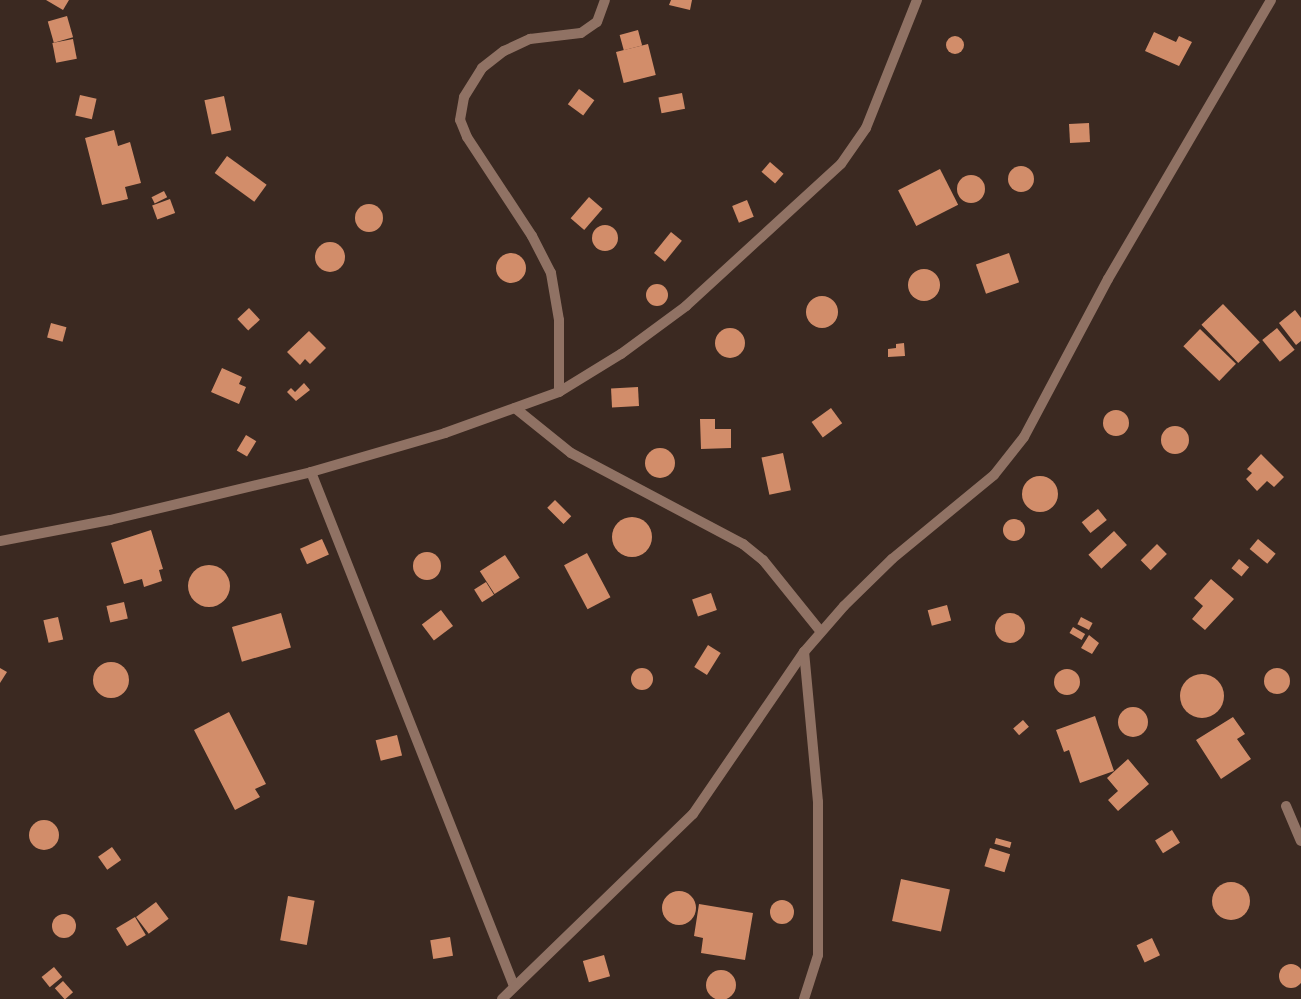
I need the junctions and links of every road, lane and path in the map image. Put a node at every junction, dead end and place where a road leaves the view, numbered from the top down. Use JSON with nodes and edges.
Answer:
{"nodes":[{"id":1,"x":605,"y":0,"type":"edge"},
{"id":2,"x":917,"y":0,"type":"edge"},
{"id":3,"x":1271,"y":0,"type":"edge"},
{"id":4,"x":558,"y":392,"type":"junction"},
{"id":5,"x":515,"y":408,"type":"junction"},
{"id":6,"x":311,"y":472,"type":"junction"},
{"id":7,"x":0,"y":541,"type":"edge"},
{"id":8,"x":821,"y":632,"type":"junction"},
{"id":9,"x":804,"y":652,"type":"junction"},
{"id":10,"x":1286,"y":806,"type":"dead end"},
{"id":11,"x":1301,"y":841,"type":"edge"},
{"id":12,"x":514,"y":986,"type":"junction"},
{"id":13,"x":502,"y":999,"type":"edge"},
{"id":14,"x":804,"y":999,"type":"edge"}],
"edges":[{"from":1,"to":4,"type":"street"},
{"from":2,"to":4,"type":"street"},
{"from":3,"to":8,"type":"street"},
{"from":4,"to":5,"type":"street"},
{"from":5,"to":6,"type":"street"},
{"from":5,"to":8,"type":"street"},
{"from":6,"to":7,"type":"street"},
{"from":6,"to":12,"type":"street"},
{"from":8,"to":9,"type":"street"},
{"from":9,"to":12,"type":"street"},
{"from":9,"to":14,"type":"street"},
{"from":10,"to":11,"type":"street"},
{"from":12,"to":13,"type":"street"}]}
